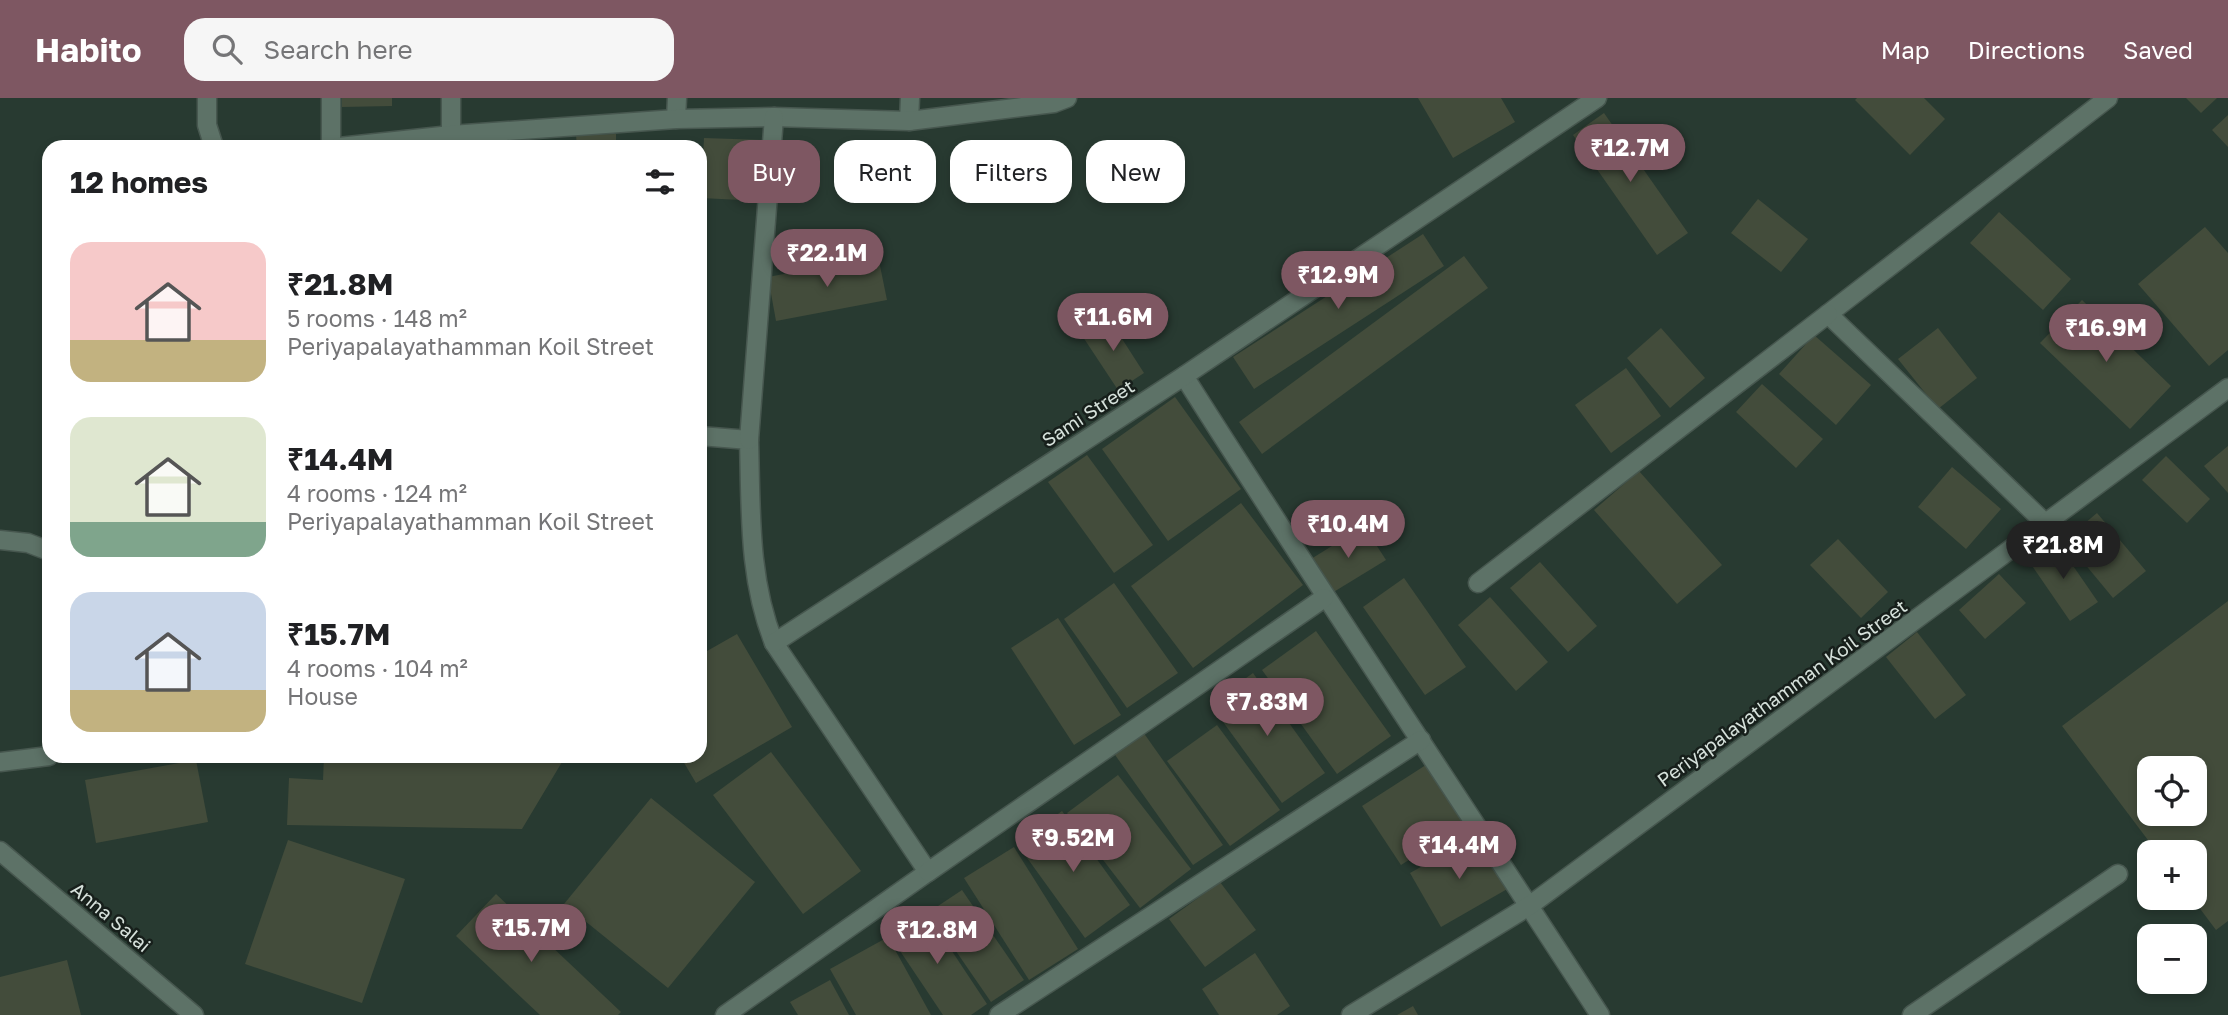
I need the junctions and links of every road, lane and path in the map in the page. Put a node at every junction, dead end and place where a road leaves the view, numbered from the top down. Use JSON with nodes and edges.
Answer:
{"nodes":[{"id":1,"x":207,"y":98,"type":"edge"},
{"id":2,"x":331,"y":98,"type":"edge"},
{"id":3,"x":451,"y":98,"type":"edge"},
{"id":4,"x":677,"y":98,"type":"edge"},
{"id":5,"x":910,"y":98,"type":"edge"},
{"id":6,"x":1067,"y":98,"type":"edge"},
{"id":7,"x":1597,"y":98,"type":"edge"},
{"id":8,"x":2109,"y":98,"type":"edge"},
{"id":9,"x":774,"y":117,"type":"junction"},
{"id":10,"x":676,"y":119,"type":"junction"},
{"id":11,"x":909,"y":121,"type":"junction"},
{"id":12,"x":451,"y":135,"type":"junction"},
{"id":13,"x":212,"y":140,"type":"edge"},
{"id":14,"x":331,"y":140,"type":"edge"},
{"id":15,"x":404,"y":140,"type":"edge"},
{"id":16,"x":1828,"y":314,"type":"junction"},
{"id":17,"x":1184,"y":376,"type":"junction"},
{"id":18,"x":2228,"y":388,"type":"edge"},
{"id":19,"x":707,"y":437,"type":"edge"},
{"id":20,"x":749,"y":440,"type":"junction"},
{"id":21,"x":2046,"y":524,"type":"junction"},
{"id":22,"x":0,"y":540,"type":"edge"},
{"id":23,"x":42,"y":549,"type":"edge"},
{"id":24,"x":1478,"y":583,"type":"dead end"},
{"id":25,"x":1324,"y":598,"type":"junction"},
{"id":26,"x":774,"y":643,"type":"junction"},
{"id":27,"x":1421,"y":740,"type":"junction"},
{"id":28,"x":42,"y":757,"type":"edge"},
{"id":29,"x":0,"y":762,"type":"edge"},
{"id":30,"x":0,"y":851,"type":"edge"},
{"id":31,"x":928,"y":872,"type":"junction"},
{"id":32,"x":2119,"y":874,"type":"dead end"},
{"id":33,"x":1529,"y":906,"type":"junction"},
{"id":34,"x":194,"y":1015,"type":"edge"},
{"id":35,"x":725,"y":1015,"type":"edge"},
{"id":36,"x":999,"y":1015,"type":"edge"},
{"id":37,"x":1351,"y":1015,"type":"edge"},
{"id":38,"x":1600,"y":1015,"type":"edge"},
{"id":39,"x":1912,"y":1015,"type":"edge"}],
"edges":[{"from":1,"to":13,"type":"street"},
{"from":2,"to":14,"type":"street"},
{"from":3,"to":12,"type":"street"},
{"from":4,"to":10,"type":"street"},
{"from":5,"to":11,"type":"street"},
{"from":6,"to":11,"type":"street"},
{"from":7,"to":17,"type":"street","name":"Sami Street"},
{"from":8,"to":16,"type":"street"},
{"from":9,"to":10,"type":"street"},
{"from":9,"to":11,"type":"street"},
{"from":9,"to":20,"type":"street"},
{"from":10,"to":12,"type":"street"},
{"from":12,"to":15,"type":"street"},
{"from":16,"to":21,"type":"street"},
{"from":16,"to":24,"type":"street"},
{"from":17,"to":25,"type":"street"},
{"from":17,"to":26,"type":"street","name":"Sami Street"},
{"from":18,"to":21,"type":"street","name":"Periyapalayathamman Koil Street"},
{"from":19,"to":20,"type":"street"},
{"from":20,"to":26,"type":"street"},
{"from":21,"to":33,"type":"street","name":"Periyapalayathamman Koil Street"},
{"from":22,"to":23,"type":"street"},
{"from":25,"to":27,"type":"street"},
{"from":25,"to":31,"type":"street"},
{"from":26,"to":31,"type":"street"},
{"from":27,"to":33,"type":"street"},
{"from":27,"to":36,"type":"street"},
{"from":28,"to":29,"type":"street"},
{"from":30,"to":34,"type":"street","name":"Anna Salai"},
{"from":31,"to":35,"type":"street"},
{"from":32,"to":39,"type":"street"},
{"from":33,"to":37,"type":"street","name":"Periyapalayathamman Koil Street"},
{"from":33,"to":38,"type":"street"}]}
